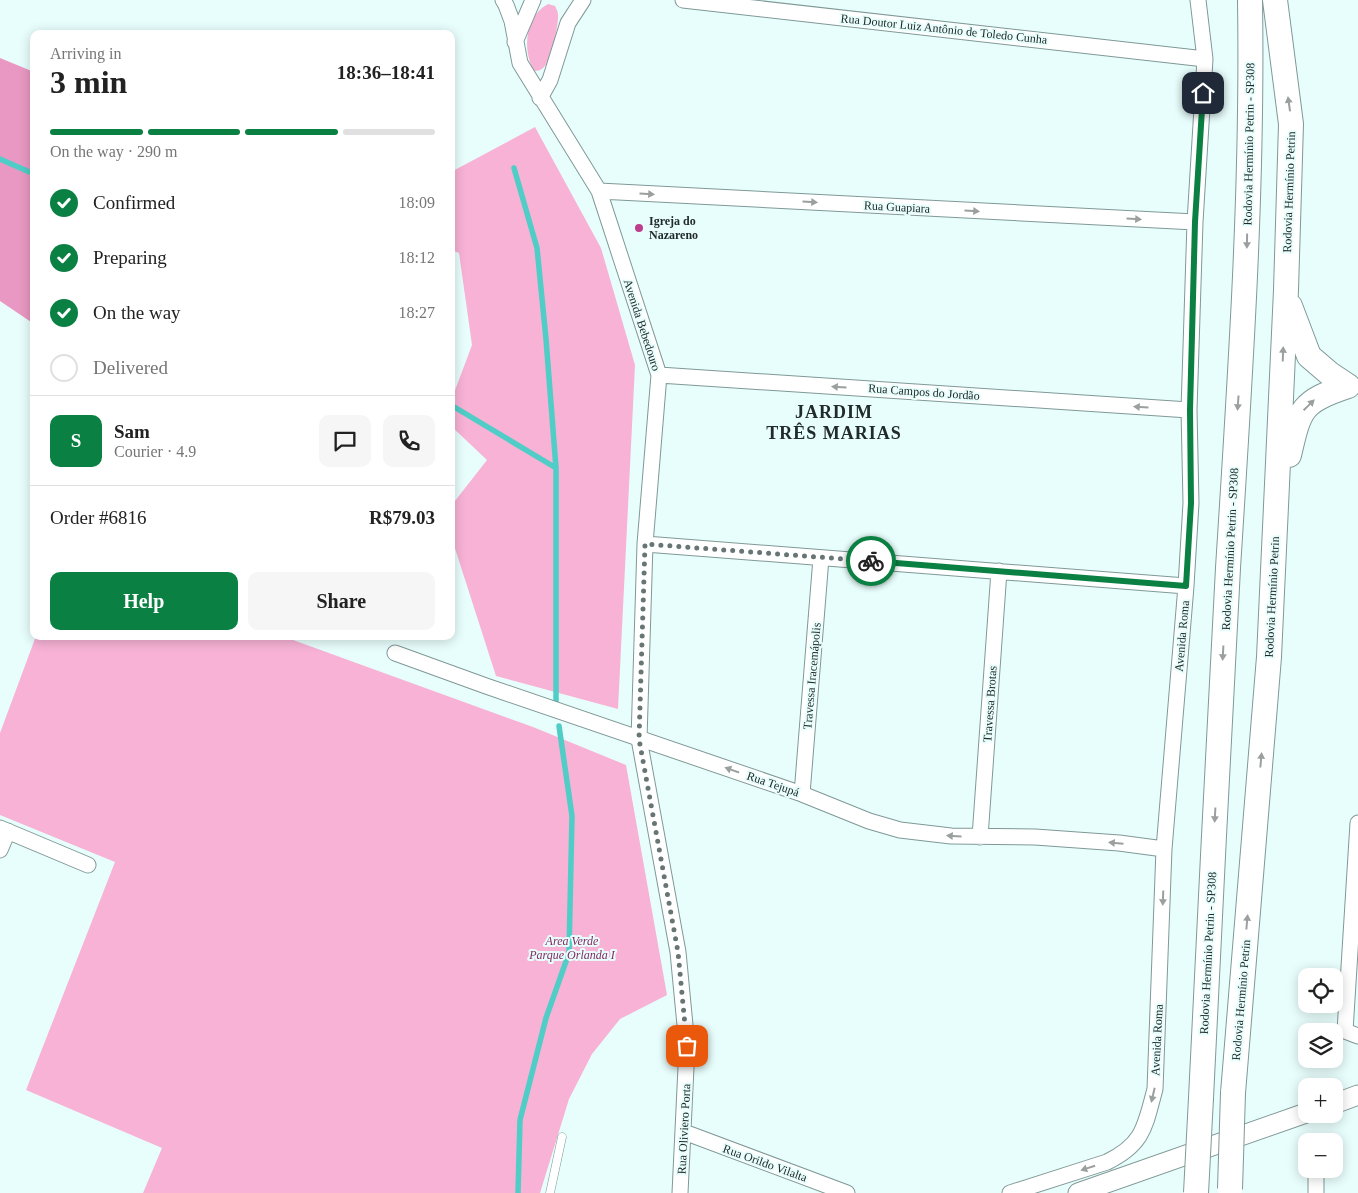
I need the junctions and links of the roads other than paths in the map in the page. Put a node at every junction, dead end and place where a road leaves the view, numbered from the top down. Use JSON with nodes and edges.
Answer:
{"nodes":[{"id":1,"x":503,"y":0,"type":"edge"},
{"id":2,"x":533,"y":0,"type":"edge"},
{"id":3,"x":583,"y":0,"type":"edge"},
{"id":4,"x":683,"y":0,"type":"edge"},
{"id":5,"x":1198,"y":0,"type":"edge"},
{"id":6,"x":1250,"y":0,"type":"edge"},
{"id":7,"x":1275,"y":0,"type":"edge"},
{"id":8,"x":515,"y":42,"type":"junction"},
{"id":9,"x":1205,"y":58,"type":"junction"},
{"id":10,"x":540,"y":98,"type":"junction"},
{"id":11,"x":599,"y":191,"type":"junction"},
{"id":12,"x":1195,"y":222,"type":"junction"},
{"id":13,"x":1286,"y":290,"type":"junction"},
{"id":14,"x":659,"y":375,"type":"junction"},
{"id":15,"x":1353,"y":387,"type":"edge"},
{"id":16,"x":1190,"y":410,"type":"junction"},
{"id":17,"x":1276,"y":518,"type":"junction"},
{"id":18,"x":645,"y":544,"type":"junction"},
{"id":19,"x":822,"y":558,"type":"junction"},
{"id":20,"x":999,"y":571,"type":"junction"},
{"id":21,"x":1186,"y":586,"type":"junction"},
{"id":22,"x":395,"y":653,"type":"dead end"},
{"id":23,"x":639,"y":739,"type":"junction"},
{"id":24,"x":802,"y":794,"type":"junction"},
{"id":25,"x":1358,"y":823,"type":"edge"},
{"id":26,"x":4,"y":830,"type":"edge"},
{"id":27,"x":980,"y":837,"type":"junction"},
{"id":28,"x":1164,"y":849,"type":"junction"},
{"id":29,"x":0,"y":850,"type":"edge"},
{"id":30,"x":88,"y":865,"type":"dead end"},
{"id":31,"x":1352,"y":1034,"type":"edge"},
{"id":32,"x":1358,"y":1095,"type":"edge"},
{"id":33,"x":1343,"y":1101,"type":"edge"},
{"id":34,"x":1298,"y":1117,"type":"edge"},
{"id":35,"x":684,"y":1132,"type":"junction"},
{"id":36,"x":562,"y":1137,"type":"dead end"},
{"id":37,"x":1316,"y":1178,"type":"edge"},
{"id":38,"x":1230,"y":1191,"type":"edge"},
{"id":39,"x":550,"y":1193,"type":"edge"},
{"id":40,"x":680,"y":1193,"type":"edge"},
{"id":41,"x":847,"y":1193,"type":"edge"},
{"id":42,"x":1010,"y":1193,"type":"edge"},
{"id":43,"x":1078,"y":1193,"type":"edge"},
{"id":44,"x":1196,"y":1193,"type":"edge"},
{"id":45,"x":1316,"y":1193,"type":"edge"}],
"edges":[{"from":1,"to":8,"type":"street","name":"Avenida Bebedouro"},
{"from":2,"to":8,"type":"street"},
{"from":3,"to":10,"type":"street"},
{"from":4,"to":9,"type":"street","name":"Rua Doutor Luiz Antônio de Toledo Cunha"},
{"from":5,"to":9,"type":"street","name":"Avenida Roma"},
{"from":6,"to":44,"type":"main road","name":"Rodovia Hermínio Petrin - SP308","one_way":true,"bridge":true},
{"from":13,"to":7,"type":"main road","name":"Rodovia Hermínio Petrin","one_way":true},
{"from":8,"to":10,"type":"street","name":"Avenida Bebedouro"},
{"from":9,"to":12,"type":"street","name":"Avenida Roma"},
{"from":10,"to":11,"type":"street","name":"Avenida Bebedouro"},
{"from":11,"to":12,"type":"street","name":"Rua Guapiara","one_way":true},
{"from":11,"to":14,"type":"street","name":"Avenida Bebedouro"},
{"from":12,"to":16,"type":"street","name":"Avenida Roma"},
{"from":13,"to":15,"type":"main road"},
{"from":17,"to":13,"type":"main road","name":"Rodovia Hermínio Petrin","one_way":true},
{"from":16,"to":14,"type":"street","name":"Rua Campos do Jordão","one_way":true},
{"from":14,"to":18,"type":"street","name":"Avenida Bebedouro"},
{"from":17,"to":15,"type":"main road","one_way":true},
{"from":16,"to":21,"type":"street","name":"Avenida Roma"},
{"from":38,"to":17,"type":"main road","name":"Rodovia Hermínio Petrin","one_way":true,"bridge":true},
{"from":18,"to":19,"type":"street"},
{"from":18,"to":23,"type":"street","name":"Avenida Bebedouro"},
{"from":19,"to":20,"type":"street"},
{"from":19,"to":24,"type":"street","name":"Travessa Iracemápolis"},
{"from":20,"to":21,"type":"street"},
{"from":20,"to":27,"type":"street","name":"Travessa Brotas"},
{"from":21,"to":28,"type":"street","name":"Avenida Roma"},
{"from":22,"to":23,"type":"street","name":"Rua Tejupá"},
{"from":24,"to":23,"type":"street","name":"Rua Tejupá","one_way":true},
{"from":23,"to":35,"type":"street","name":"Rua Oliviero Porta"},
{"from":27,"to":24,"type":"street","name":"Rua Tejupá","one_way":true},
{"from":25,"to":31,"type":"street"},
{"from":26,"to":29,"type":"street"},
{"from":26,"to":30,"type":"street"},
{"from":28,"to":27,"type":"street","name":"Rua Tejupá","one_way":true},
{"from":28,"to":42,"type":"street","name":"Avenida Roma","one_way":true},
{"from":32,"to":33,"type":"street"},
{"from":34,"to":43,"type":"street"},
{"from":35,"to":40,"type":"street","name":"Rua Oliviero Porta"},
{"from":35,"to":41,"type":"street","name":"Rua Orildo Vilalta"},
{"from":36,"to":39,"type":"lane"},
{"from":37,"to":45,"type":"street"}]}
